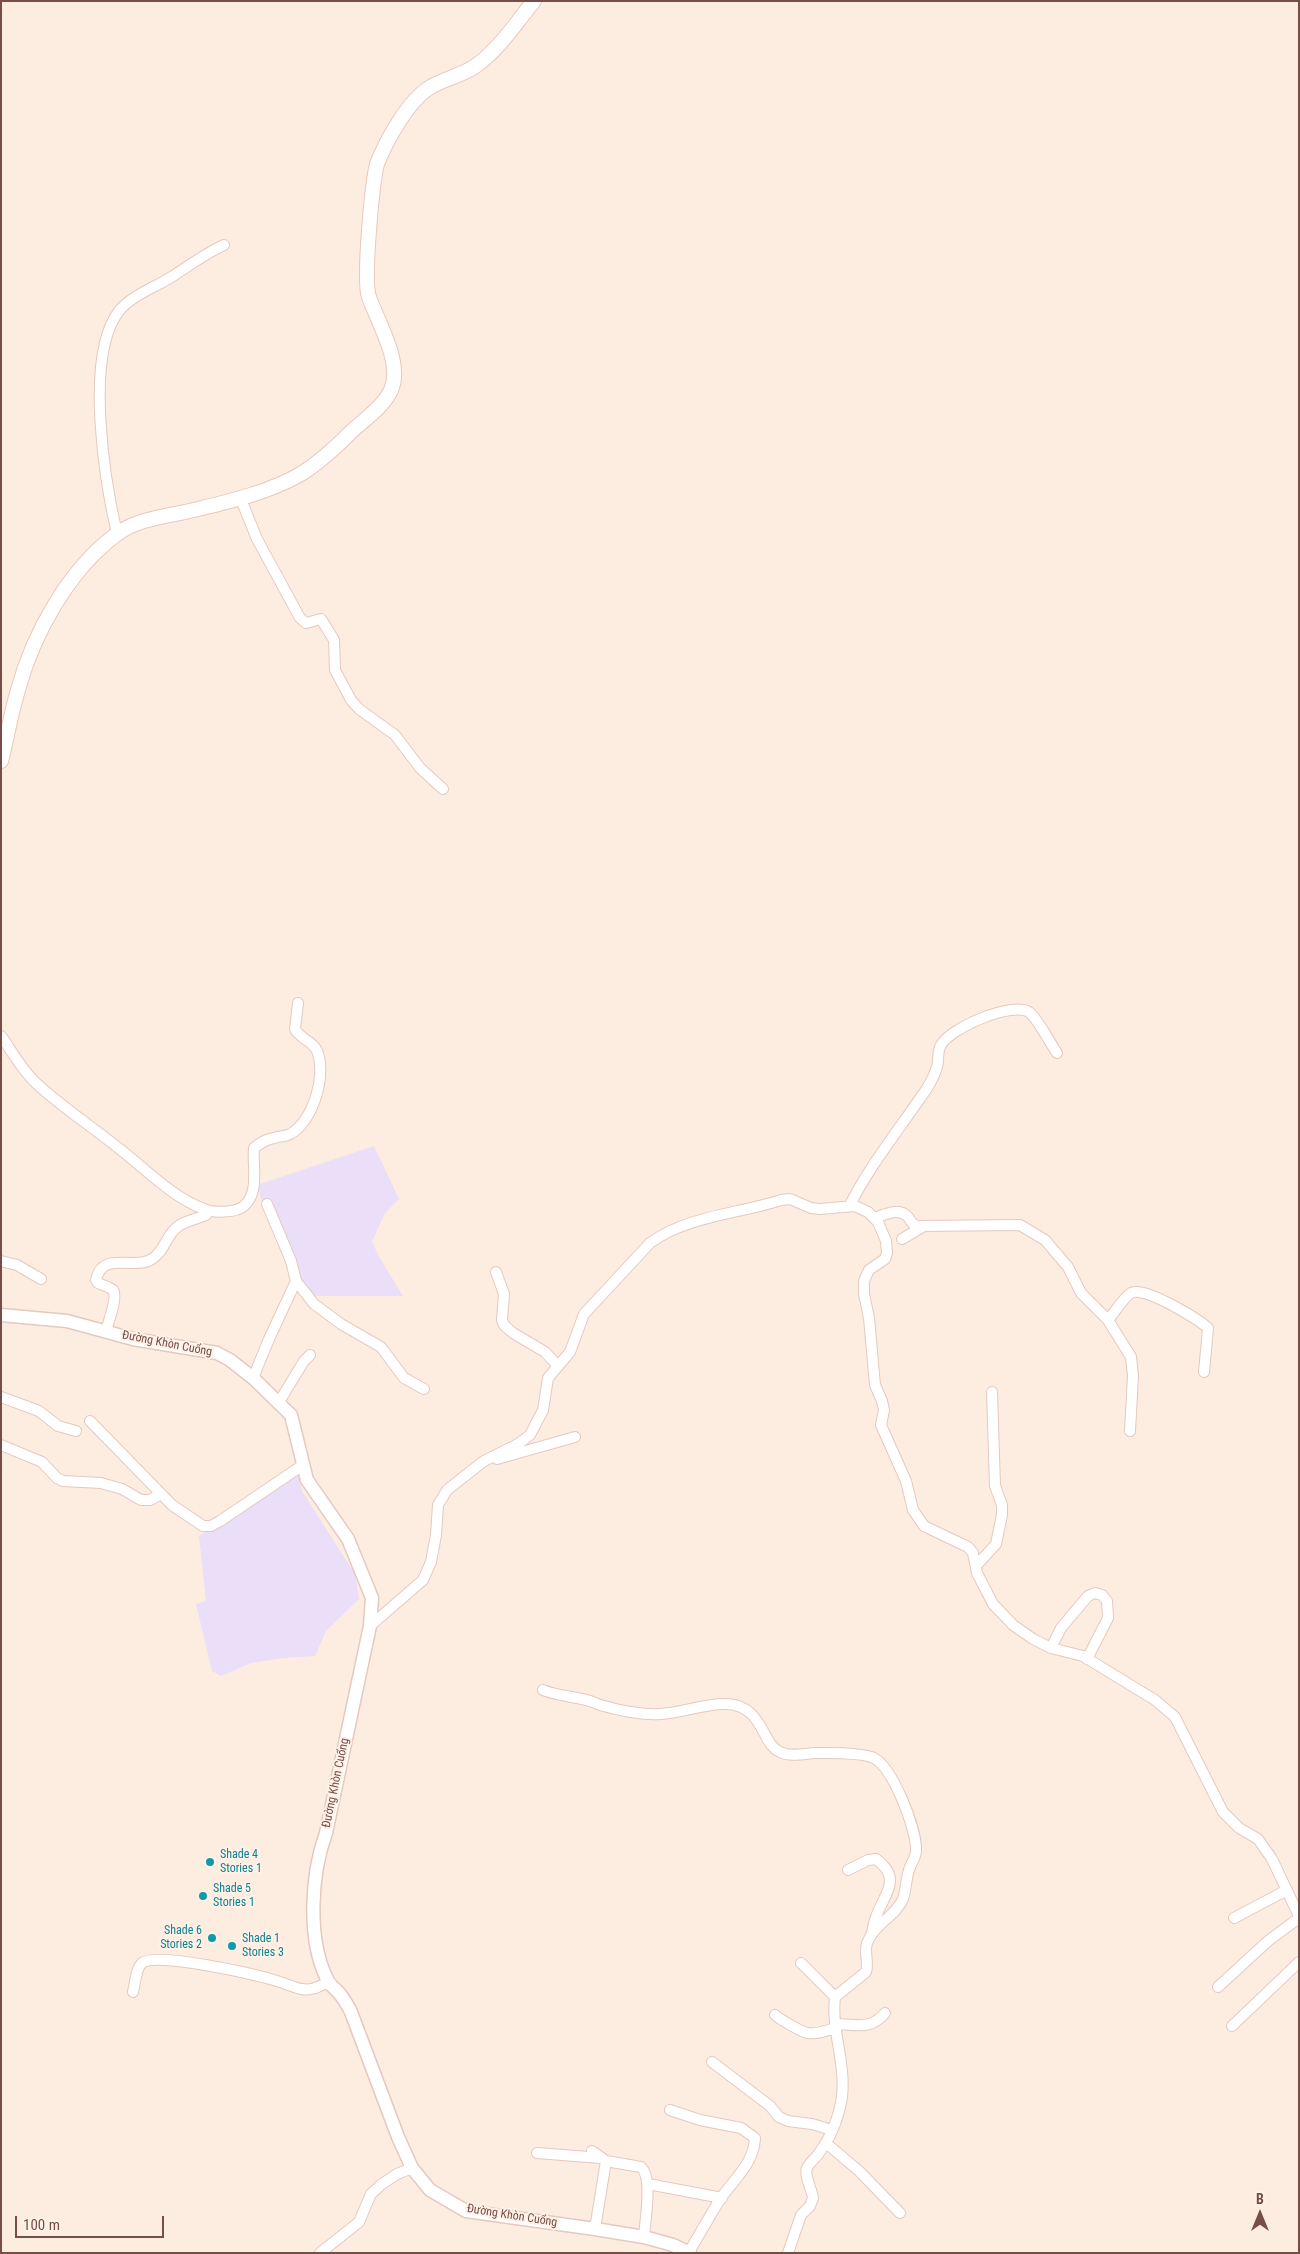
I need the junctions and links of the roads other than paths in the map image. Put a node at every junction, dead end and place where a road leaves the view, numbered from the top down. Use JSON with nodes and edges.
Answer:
{"nodes":[{"id":1,"x":534,"y":1,"type":"edge"},
{"id":2,"x":224,"y":245,"type":"dead end"},
{"id":3,"x":240,"y":497,"type":"junction"},
{"id":4,"x":117,"y":534,"type":"junction"},
{"id":5,"x":1,"y":761,"type":"edge"},
{"id":6,"x":443,"y":789,"type":"dead end"},
{"id":7,"x":298,"y":1003,"type":"dead end"},
{"id":8,"x":1,"y":1036,"type":"edge"},
{"id":9,"x":1057,"y":1053,"type":"dead end"},
{"id":10,"x":267,"y":1204,"type":"dead end"},
{"id":11,"x":850,"y":1205,"type":"junction"},
{"id":12,"x":209,"y":1211,"type":"junction"},
{"id":13,"x":876,"y":1218,"type":"junction"},
{"id":14,"x":924,"y":1226,"type":"junction"},
{"id":15,"x":902,"y":1239,"type":"dead end"},
{"id":16,"x":1,"y":1261,"type":"edge"},
{"id":17,"x":496,"y":1272,"type":"dead end"},
{"id":18,"x":41,"y":1279,"type":"dead end"},
{"id":19,"x":296,"y":1281,"type":"junction"},
{"id":20,"x":1,"y":1315,"type":"edge"},
{"id":21,"x":1108,"y":1320,"type":"junction"},
{"id":22,"x":106,"y":1331,"type":"junction"},
{"id":23,"x":310,"y":1355,"type":"dead end"},
{"id":24,"x":557,"y":1365,"type":"junction"},
{"id":25,"x":1204,"y":1372,"type":"dead end"},
{"id":26,"x":253,"y":1378,"type":"junction"},
{"id":27,"x":424,"y":1389,"type":"dead end"},
{"id":28,"x":992,"y":1392,"type":"dead end"},
{"id":29,"x":1,"y":1398,"type":"edge"},
{"id":30,"x":279,"y":1402,"type":"junction"},
{"id":31,"x":90,"y":1421,"type":"dead end"},
{"id":32,"x":76,"y":1431,"type":"dead end"},
{"id":33,"x":1130,"y":1431,"type":"dead end"},
{"id":34,"x":575,"y":1437,"type":"dead end"},
{"id":35,"x":1,"y":1445,"type":"edge"},
{"id":36,"x":491,"y":1457,"type":"junction"},
{"id":37,"x":303,"y":1465,"type":"junction"},
{"id":38,"x":161,"y":1494,"type":"junction"},
{"id":39,"x":976,"y":1566,"type":"junction"},
{"id":40,"x":370,"y":1626,"type":"junction"},
{"id":41,"x":1051,"y":1648,"type":"junction"},
{"id":42,"x":1087,"y":1659,"type":"junction"},
{"id":43,"x":542,"y":1690,"type":"dead end"},
{"id":44,"x":848,"y":1870,"type":"dead end"},
{"id":45,"x":1286,"y":1890,"type":"junction"},
{"id":46,"x":1299,"y":1917,"type":"edge"},
{"id":47,"x":1234,"y":1918,"type":"dead end"},
{"id":48,"x":872,"y":1934,"type":"junction"},
{"id":49,"x":1299,"y":1962,"type":"edge"},
{"id":50,"x":801,"y":1963,"type":"dead end"},
{"id":51,"x":328,"y":1982,"type":"junction"},
{"id":52,"x":1218,"y":1987,"type":"dead end"},
{"id":53,"x":133,"y":1992,"type":"dead end"},
{"id":54,"x":835,"y":1997,"type":"junction"},
{"id":55,"x":885,"y":2013,"type":"dead end"},
{"id":56,"x":775,"y":2015,"type":"dead end"},
{"id":57,"x":836,"y":2026,"type":"junction"},
{"id":58,"x":1232,"y":2026,"type":"dead end"},
{"id":59,"x":712,"y":2062,"type":"dead end"},
{"id":60,"x":670,"y":2110,"type":"dead end"},
{"id":61,"x":832,"y":2130,"type":"junction"},
{"id":62,"x":826,"y":2143,"type":"junction"},
{"id":63,"x":592,"y":2151,"type":"dead end"},
{"id":64,"x":537,"y":2153,"type":"dead end"},
{"id":65,"x":603,"y":2159,"type":"junction"},
{"id":66,"x":412,"y":2168,"type":"junction"},
{"id":67,"x":648,"y":2184,"type":"junction"},
{"id":68,"x":722,"y":2198,"type":"junction"},
{"id":69,"x":900,"y":2213,"type":"dead end"},
{"id":70,"x":595,"y":2228,"type":"junction"},
{"id":71,"x":644,"y":2238,"type":"junction"},
{"id":72,"x":690,"y":2252,"type":"edge"},
{"id":73,"x":320,"y":2253,"type":"edge"},
{"id":74,"x":788,"y":2253,"type":"edge"}],
"edges":[{"from":1,"to":3,"type":"main road"},
{"from":2,"to":4,"type":"street"},
{"from":3,"to":4,"type":"main road"},
{"from":3,"to":6,"type":"street"},
{"from":4,"to":5,"type":"main road"},
{"from":7,"to":12,"type":"street"},
{"from":8,"to":12,"type":"street"},
{"from":9,"to":11,"type":"street"},
{"from":10,"to":19,"type":"street"},
{"from":11,"to":13,"type":"street"},
{"from":11,"to":24,"type":"street"},
{"from":12,"to":22,"type":"street"},
{"from":13,"to":14,"type":"street"},
{"from":13,"to":39,"type":"street"},
{"from":14,"to":15,"type":"street"},
{"from":14,"to":21,"type":"street"},
{"from":16,"to":18,"type":"street"},
{"from":17,"to":24,"type":"street"},
{"from":19,"to":26,"type":"street"},
{"from":19,"to":27,"type":"street"},
{"from":20,"to":22,"type":"street","name":"Đường Khòn Cuổng"},
{"from":21,"to":25,"type":"street"},
{"from":21,"to":33,"type":"street"},
{"from":22,"to":26,"type":"street","name":"Đường Khòn Cuổng"},
{"from":23,"to":30,"type":"street"},
{"from":24,"to":36,"type":"street"},
{"from":26,"to":30,"type":"street","name":"Đường Khòn Cuổng"},
{"from":28,"to":39,"type":"street"},
{"from":29,"to":32,"type":"street"},
{"from":30,"to":37,"type":"street","name":"Đường Khòn Cuổng"},
{"from":31,"to":38,"type":"street"},
{"from":34,"to":36,"type":"street"},
{"from":35,"to":38,"type":"street"},
{"from":36,"to":40,"type":"street"},
{"from":37,"to":38,"type":"street"},
{"from":37,"to":40,"type":"street","name":"Đường Khòn Cuổng"},
{"from":39,"to":41,"type":"street"},
{"from":40,"to":51,"type":"street","name":"Đường Khòn Cuổng"},
{"from":41,"to":42,"type":"street"},
{"from":41,"to":42,"type":"street"},
{"from":42,"to":45,"type":"street"},
{"from":43,"to":48,"type":"street"},
{"from":44,"to":48,"type":"street"},
{"from":45,"to":46,"type":"street"},
{"from":45,"to":47,"type":"street"},
{"from":46,"to":52,"type":"street"},
{"from":48,"to":54,"type":"street"},
{"from":49,"to":58,"type":"street"},
{"from":50,"to":54,"type":"street"},
{"from":51,"to":53,"type":"street"},
{"from":51,"to":66,"type":"street","name":"Đường Khòn Cuổng"},
{"from":54,"to":57,"type":"street"},
{"from":55,"to":57,"type":"street"},
{"from":56,"to":57,"type":"street"},
{"from":57,"to":61,"type":"street"},
{"from":59,"to":61,"type":"street"},
{"from":60,"to":68,"type":"street"},
{"from":61,"to":62,"type":"street"},
{"from":62,"to":69,"type":"street"},
{"from":62,"to":74,"type":"street"},
{"from":63,"to":65,"type":"street"},
{"from":64,"to":65,"type":"street"},
{"from":65,"to":67,"type":"street"},
{"from":65,"to":70,"type":"street"},
{"from":66,"to":70,"type":"street","name":"Đường Khòn Cuổng"},
{"from":66,"to":73,"type":"street"},
{"from":67,"to":68,"type":"street"},
{"from":67,"to":71,"type":"street"},
{"from":68,"to":72,"type":"street"},
{"from":70,"to":71,"type":"street","name":"Đường Khòn Cuổng"},
{"from":71,"to":72,"type":"street","name":"Đường Khòn Cuổng"}]}
